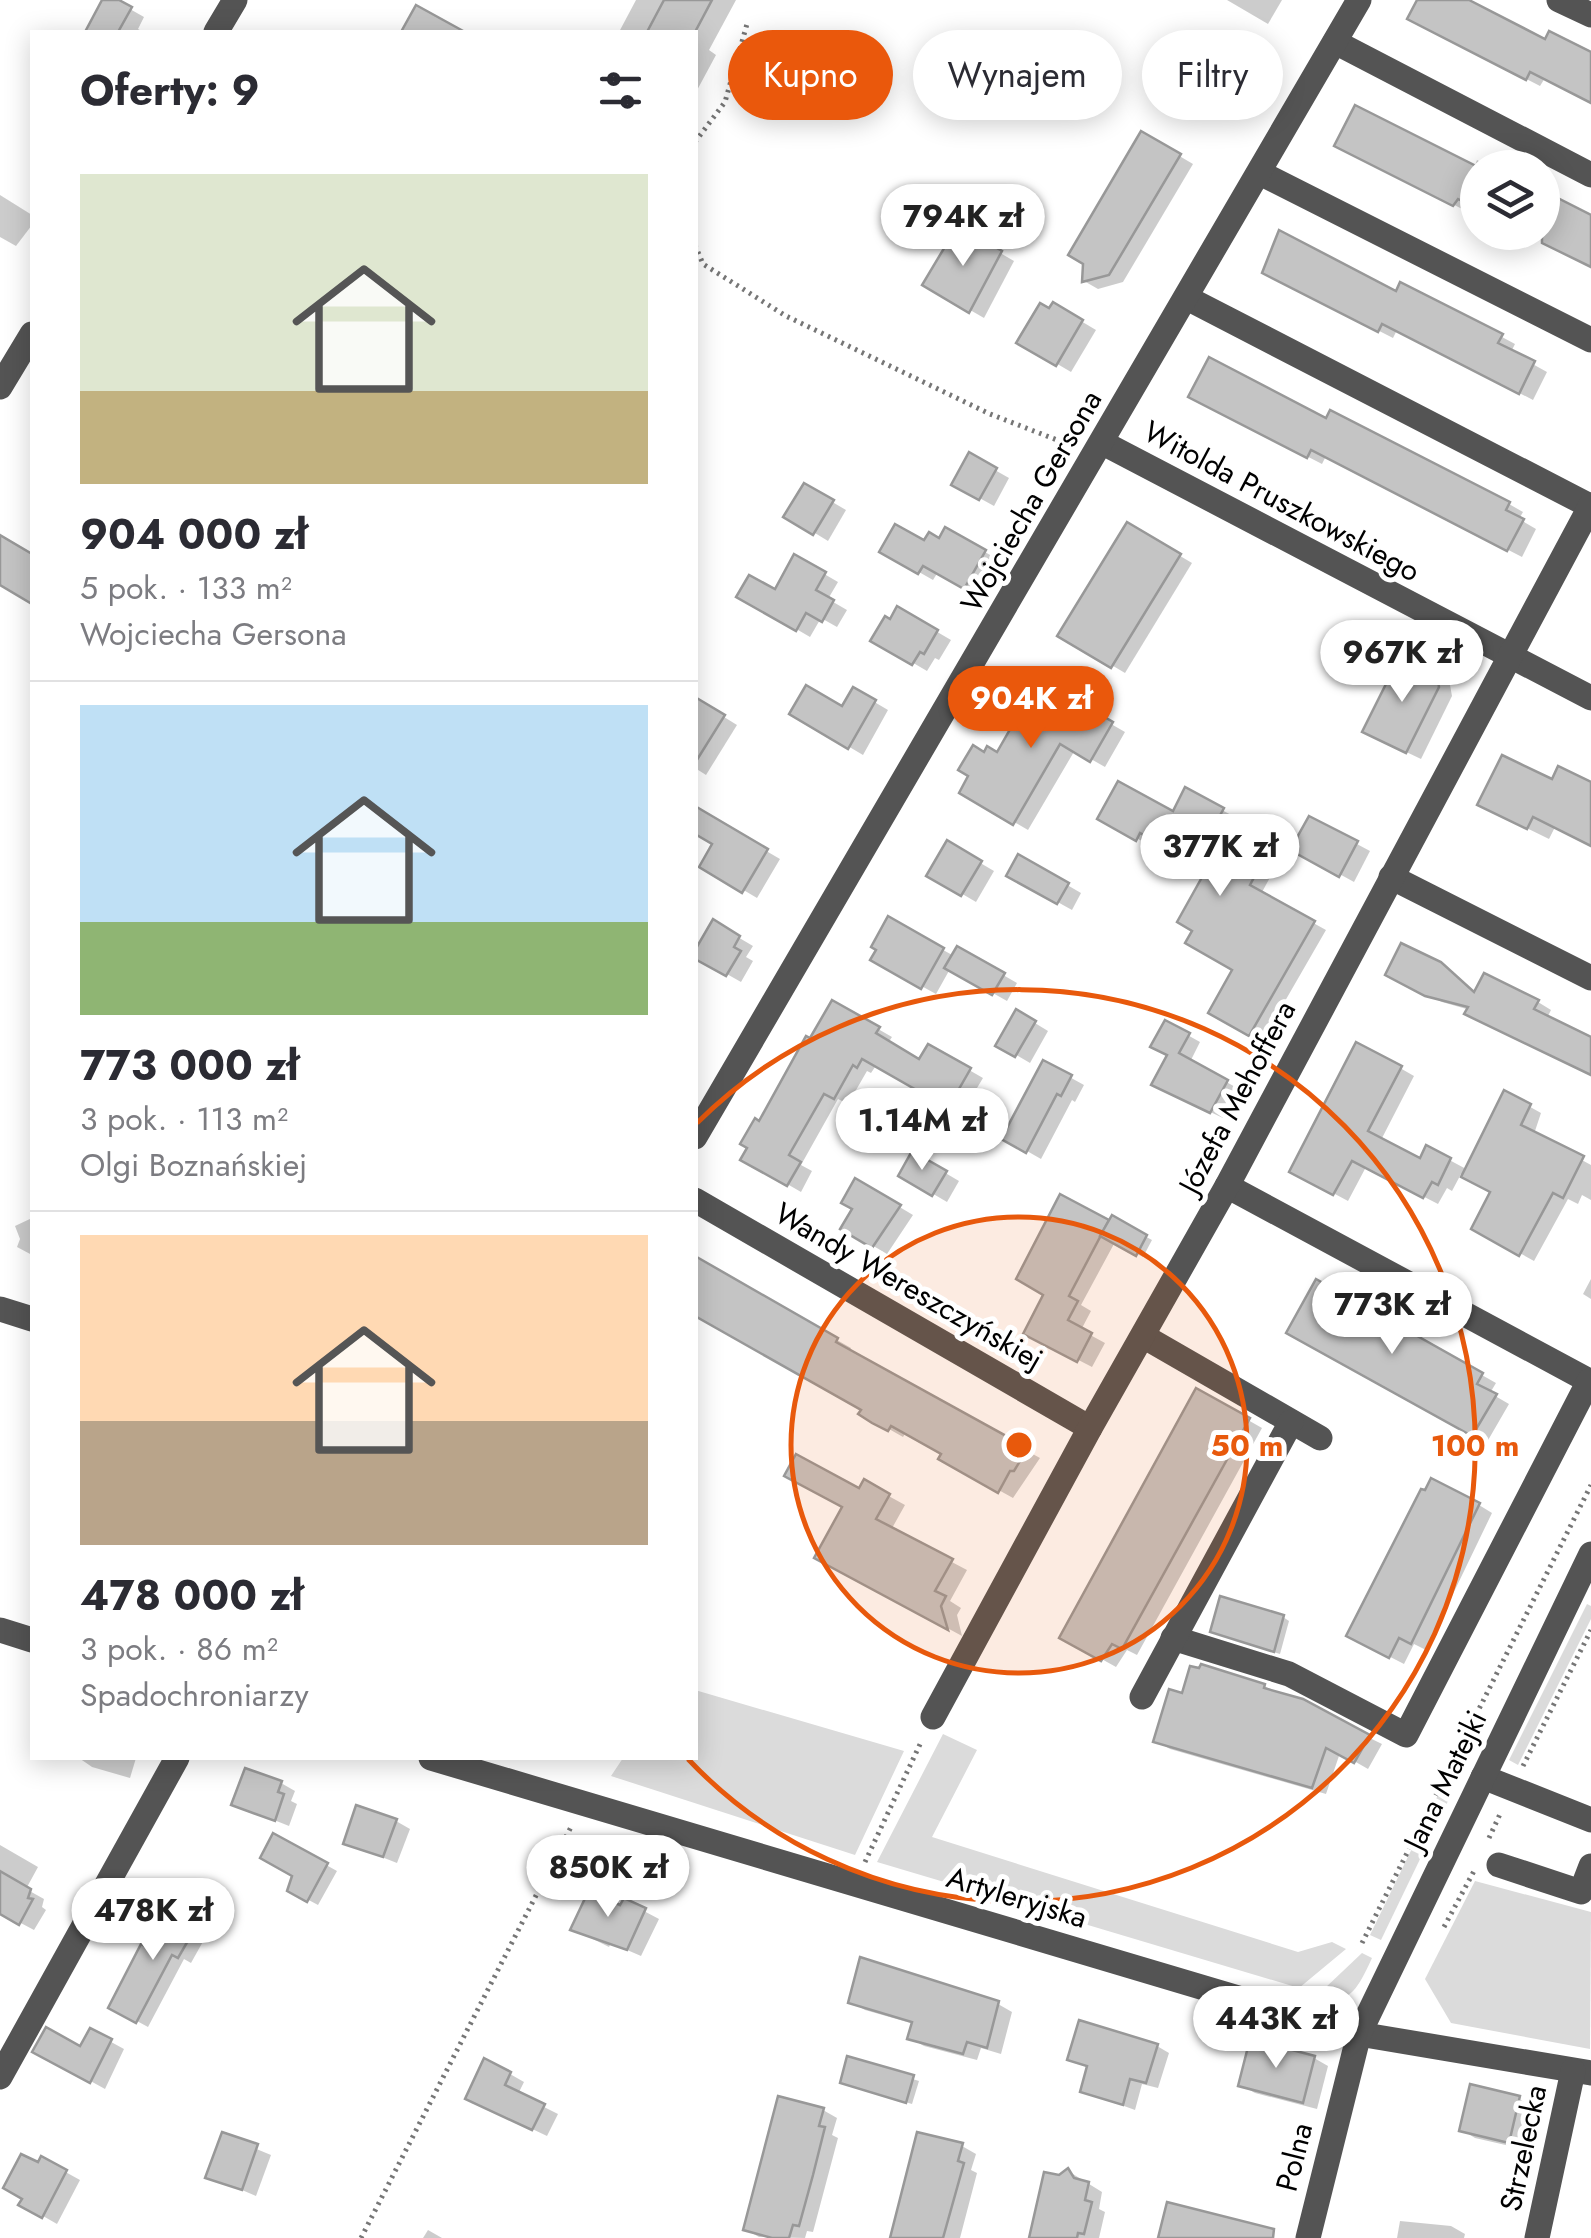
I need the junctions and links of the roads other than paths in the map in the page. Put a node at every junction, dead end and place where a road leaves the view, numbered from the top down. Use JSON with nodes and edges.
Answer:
{"nodes":[{"id":1,"x":236,"y":0,"type":"edge"},
{"id":2,"x":1360,"y":0,"type":"edge"},
{"id":3,"x":1559,"y":0,"type":"edge"},
{"id":4,"x":1591,"y":15,"type":"edge"},
{"id":5,"x":217,"y":30,"type":"edge"},
{"id":6,"x":1335,"y":42,"type":"junction"},
{"id":7,"x":1260,"y":173,"type":"junction"},
{"id":8,"x":1591,"y":176,"type":"edge"},
{"id":9,"x":1187,"y":298,"type":"junction"},
{"id":10,"x":30,"y":337,"type":"edge"},
{"id":11,"x":1591,"y":340,"type":"edge"},
{"id":12,"x":0,"y":387,"type":"edge"},
{"id":13,"x":1100,"y":449,"type":"junction"},
{"id":14,"x":1588,"y":516,"type":"edge"},
{"id":15,"x":1511,"y":657,"type":"junction"},
{"id":16,"x":1591,"y":698,"type":"edge"},
{"id":17,"x":1391,"y":877,"type":"junction"},
{"id":18,"x":1591,"y":978,"type":"edge"},
{"id":19,"x":698,"y":1133,"type":"edge"},
{"id":20,"x":1227,"y":1186,"type":"junction"},
{"id":21,"x":698,"y":1202,"type":"edge"},
{"id":22,"x":0,"y":1309,"type":"edge"},
{"id":23,"x":30,"y":1318,"type":"edge"},
{"id":24,"x":1143,"y":1336,"type":"junction"},
{"id":25,"x":1590,"y":1381,"type":"edge"},
{"id":26,"x":1291,"y":1422,"type":"junction"},
{"id":27,"x":1090,"y":1428,"type":"junction"},
{"id":28,"x":1320,"y":1438,"type":"dead end"},
{"id":29,"x":1591,"y":1554,"type":"edge"},
{"id":30,"x":1584,"y":1584,"type":"edge"},
{"id":31,"x":0,"y":1630,"type":"edge"},
{"id":32,"x":1173,"y":1638,"type":"junction"},
{"id":33,"x":30,"y":1639,"type":"edge"},
{"id":34,"x":1142,"y":1697,"type":"dead end"},
{"id":35,"x":933,"y":1717,"type":"road end"},
{"id":36,"x":177,"y":1760,"type":"edge"},
{"id":37,"x":438,"y":1760,"type":"edge"},
{"id":38,"x":1483,"y":1777,"type":"junction"},
{"id":39,"x":1591,"y":1820,"type":"edge"},
{"id":40,"x":1489,"y":1862,"type":"road end"},
{"id":41,"x":1591,"y":1866,"type":"edge"},
{"id":42,"x":1358,"y":2034,"type":"junction"},
{"id":43,"x":1582,"y":2072,"type":"edge"},
{"id":44,"x":0,"y":2077,"type":"edge"},
{"id":45,"x":1308,"y":2238,"type":"edge"},
{"id":46,"x":1538,"y":2238,"type":"edge"}],
"edges":[{"from":1,"to":5,"type":"street"},
{"from":2,"to":6,"type":"street","name":"Wojciecha Gersona"},
{"from":3,"to":4,"type":"street"},
{"from":6,"to":7,"type":"street","name":"Wojciecha Gersona"},
{"from":6,"to":8,"type":"street"},
{"from":7,"to":9,"type":"street","name":"Wojciecha Gersona"},
{"from":7,"to":11,"type":"street"},
{"from":9,"to":13,"type":"street","name":"Wojciecha Gersona"},
{"from":9,"to":14,"type":"street"},
{"from":10,"to":12,"type":"street"},
{"from":13,"to":15,"type":"street","name":"Witolda Pruszkowskiego"},
{"from":13,"to":19,"type":"street","name":"Wojciecha Gersona"},
{"from":14,"to":15,"type":"street","name":"Józefa Mehoffera"},
{"from":15,"to":16,"type":"street","name":"Witolda Pruszkowskiego"},
{"from":15,"to":17,"type":"street","name":"Józefa Mehoffera"},
{"from":17,"to":18,"type":"street"},
{"from":17,"to":20,"type":"street","name":"Józefa Mehoffera"},
{"from":20,"to":24,"type":"street","name":"Józefa Mehoffera"},
{"from":20,"to":25,"type":"street"},
{"from":21,"to":27,"type":"street","name":"Wandy Wereszczyńskiej"},
{"from":22,"to":23,"type":"street"},
{"from":24,"to":26,"type":"street"},
{"from":24,"to":27,"type":"street","name":"Józefa Mehoffera"},
{"from":25,"to":32,"type":"street"},
{"from":26,"to":28,"type":"street"},
{"from":26,"to":32,"type":"street"},
{"from":27,"to":35,"type":"street","name":"Józefa Mehoffera"},
{"from":29,"to":30,"type":"street","name":"Jana Matejki"},
{"from":30,"to":38,"type":"street","name":"Jana Matejki"},
{"from":31,"to":33,"type":"street"},
{"from":32,"to":34,"type":"street"},
{"from":36,"to":44,"type":"street"},
{"from":37,"to":42,"type":"street","name":"Artyleryjska"},
{"from":38,"to":39,"type":"street"},
{"from":38,"to":42,"type":"street","name":"Jana Matejki"},
{"from":40,"to":41,"type":"street"},
{"from":42,"to":43,"type":"street","name":"Artyleryjska"},
{"from":42,"to":45,"type":"street","name":"Polna"},
{"from":43,"to":46,"type":"street","name":"Strzelecka"}]}
